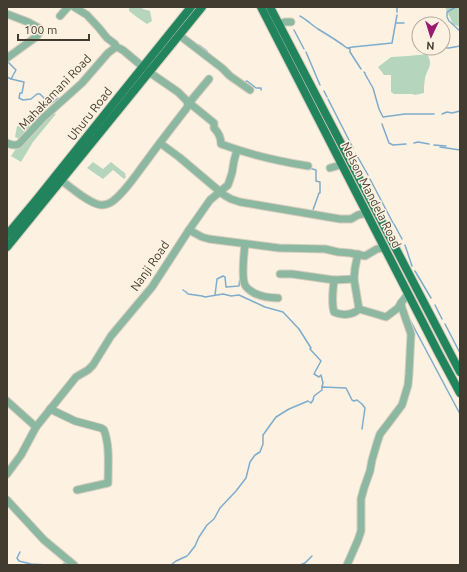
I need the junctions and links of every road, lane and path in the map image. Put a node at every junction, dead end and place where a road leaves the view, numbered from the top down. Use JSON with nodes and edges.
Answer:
{"nodes":[{"id":1,"x":68,"y":7,"type":"edge"},
{"id":2,"x":74,"y":7,"type":"edge"},
{"id":3,"x":191,"y":7,"type":"edge"},
{"id":4,"x":202,"y":7,"type":"edge"},
{"id":5,"x":261,"y":7,"type":"edge"},
{"id":6,"x":270,"y":7,"type":"edge"},
{"id":7,"x":7,"y":14,"type":"edge"},
{"id":8,"x":60,"y":16,"type":"dead end"},
{"id":9,"x":291,"y":22,"type":"dead end"},
{"id":10,"x":279,"y":24,"type":"junction"},
{"id":11,"x":179,"y":35,"type":"junction"},
{"id":12,"x":116,"y":48,"type":"junction"},
{"id":13,"x":7,"y":58,"type":"edge"},
{"id":14,"x":142,"y":67,"type":"junction"},
{"id":15,"x":150,"y":72,"type":"junction"},
{"id":16,"x":209,"y":79,"type":"dead end"},
{"id":17,"x":250,"y":90,"type":"dead end"},
{"id":18,"x":188,"y":102,"type":"junction"},
{"id":19,"x":7,"y":142,"type":"edge"},
{"id":20,"x":160,"y":143,"type":"junction"},
{"id":21,"x":237,"y":150,"type":"junction"},
{"id":22,"x":308,"y":166,"type":"dead end"},
{"id":23,"x":59,"y":178,"type":"junction"},
{"id":24,"x":220,"y":191,"type":"junction"},
{"id":25,"x":367,"y":213,"type":"junction"},
{"id":26,"x":188,"y":230,"type":"junction"},
{"id":27,"x":7,"y":235,"type":"edge"},
{"id":28,"x":245,"y":244,"type":"junction"},
{"id":29,"x":394,"y":244,"type":"junction"},
{"id":30,"x":7,"y":247,"type":"edge"},
{"id":31,"x":384,"y":248,"type":"junction"},
{"id":32,"x":358,"y":254,"type":"junction"},
{"id":33,"x":388,"y":255,"type":"junction"},
{"id":34,"x":280,"y":274,"type":"dead end"},
{"id":35,"x":354,"y":279,"type":"junction"},
{"id":36,"x":334,"y":280,"type":"junction"},
{"id":37,"x":408,"y":294,"type":"junction"},
{"id":38,"x":278,"y":298,"type":"dead end"},
{"id":39,"x":403,"y":306,"type":"junction"},
{"id":40,"x":359,"y":309,"type":"junction"},
{"id":41,"x":460,"y":372,"type":"edge"},
{"id":42,"x":460,"y":393,"type":"edge"},
{"id":43,"x":7,"y":401,"type":"edge"},
{"id":44,"x":50,"y":408,"type":"junction"},
{"id":45,"x":36,"y":427,"type":"junction"},
{"id":46,"x":7,"y":460,"type":"edge"},
{"id":47,"x":14,"y":466,"type":"junction"},
{"id":48,"x":7,"y":474,"type":"edge"},
{"id":49,"x":77,"y":490,"type":"dead end"},
{"id":50,"x":7,"y":500,"type":"edge"},
{"id":51,"x":74,"y":565,"type":"edge"},
{"id":52,"x":348,"y":565,"type":"edge"}],
"edges":[{"from":1,"to":8,"type":"street"},
{"from":2,"to":12,"type":"street"},
{"from":3,"to":14,"type":"main road","name":"Uhuru Road"},
{"from":4,"to":11,"type":"main road","name":"Uhuru Road"},
{"from":5,"to":25,"type":"main road","name":"Nelson Mandela Road"},
{"from":6,"to":10,"type":"main road","name":"Nelson Mandela Road"},
{"from":7,"to":13,"type":"street"},
{"from":9,"to":10,"type":"street"},
{"from":10,"to":29,"type":"main road","name":"Nelson Mandela Road"},
{"from":11,"to":15,"type":"main road","name":"Uhuru Road"},
{"from":11,"to":17,"type":"street"},
{"from":12,"to":14,"type":"street"},
{"from":12,"to":19,"type":"street","name":"Mahakamani Road"},
{"from":14,"to":15,"type":"street"},
{"from":14,"to":23,"type":"main road","name":"Uhuru Road"},
{"from":15,"to":18,"type":"street"},
{"from":15,"to":23,"type":"main road","name":"Uhuru Road"},
{"from":16,"to":18,"type":"street"},
{"from":18,"to":20,"type":"street"},
{"from":18,"to":21,"type":"street"},
{"from":20,"to":23,"type":"street"},
{"from":20,"to":24,"type":"street"},
{"from":21,"to":22,"type":"street"},
{"from":21,"to":24,"type":"street","name":"Nanji Road"},
{"from":23,"to":27,"type":"main road","name":"Uhuru Road"},
{"from":23,"to":30,"type":"main road","name":"Uhuru Road"},
{"from":24,"to":25,"type":"street"},
{"from":24,"to":26,"type":"street","name":"Nanji Road"},
{"from":25,"to":31,"type":"main road","name":"Nelson Mandela Road"},
{"from":26,"to":28,"type":"street"},
{"from":26,"to":44,"type":"street","name":"Nanji Road"},
{"from":28,"to":32,"type":"street"},
{"from":28,"to":38,"type":"street"},
{"from":29,"to":33,"type":"street"},
{"from":29,"to":41,"type":"main road","name":"Nelson Mandela Road"},
{"from":31,"to":32,"type":"street"},
{"from":31,"to":33,"type":"main road","name":"Nelson Mandela Road"},
{"from":32,"to":35,"type":"street"},
{"from":33,"to":37,"type":"main road","name":"Nelson Mandela Road"},
{"from":34,"to":36,"type":"street"},
{"from":35,"to":36,"type":"street"},
{"from":35,"to":40,"type":"street"},
{"from":36,"to":40,"type":"street"},
{"from":37,"to":39,"type":"street"},
{"from":37,"to":42,"type":"main road","name":"Nelson Mandela Road"},
{"from":39,"to":40,"type":"street"},
{"from":39,"to":52,"type":"street"},
{"from":43,"to":45,"type":"street"},
{"from":44,"to":45,"type":"street","name":"Nanji Road"},
{"from":44,"to":49,"type":"street"},
{"from":45,"to":47,"type":"street","name":"Nanji Road"},
{"from":46,"to":47,"type":"street"},
{"from":47,"to":48,"type":"street","name":"Nanji Road"},
{"from":50,"to":51,"type":"street"}]}
